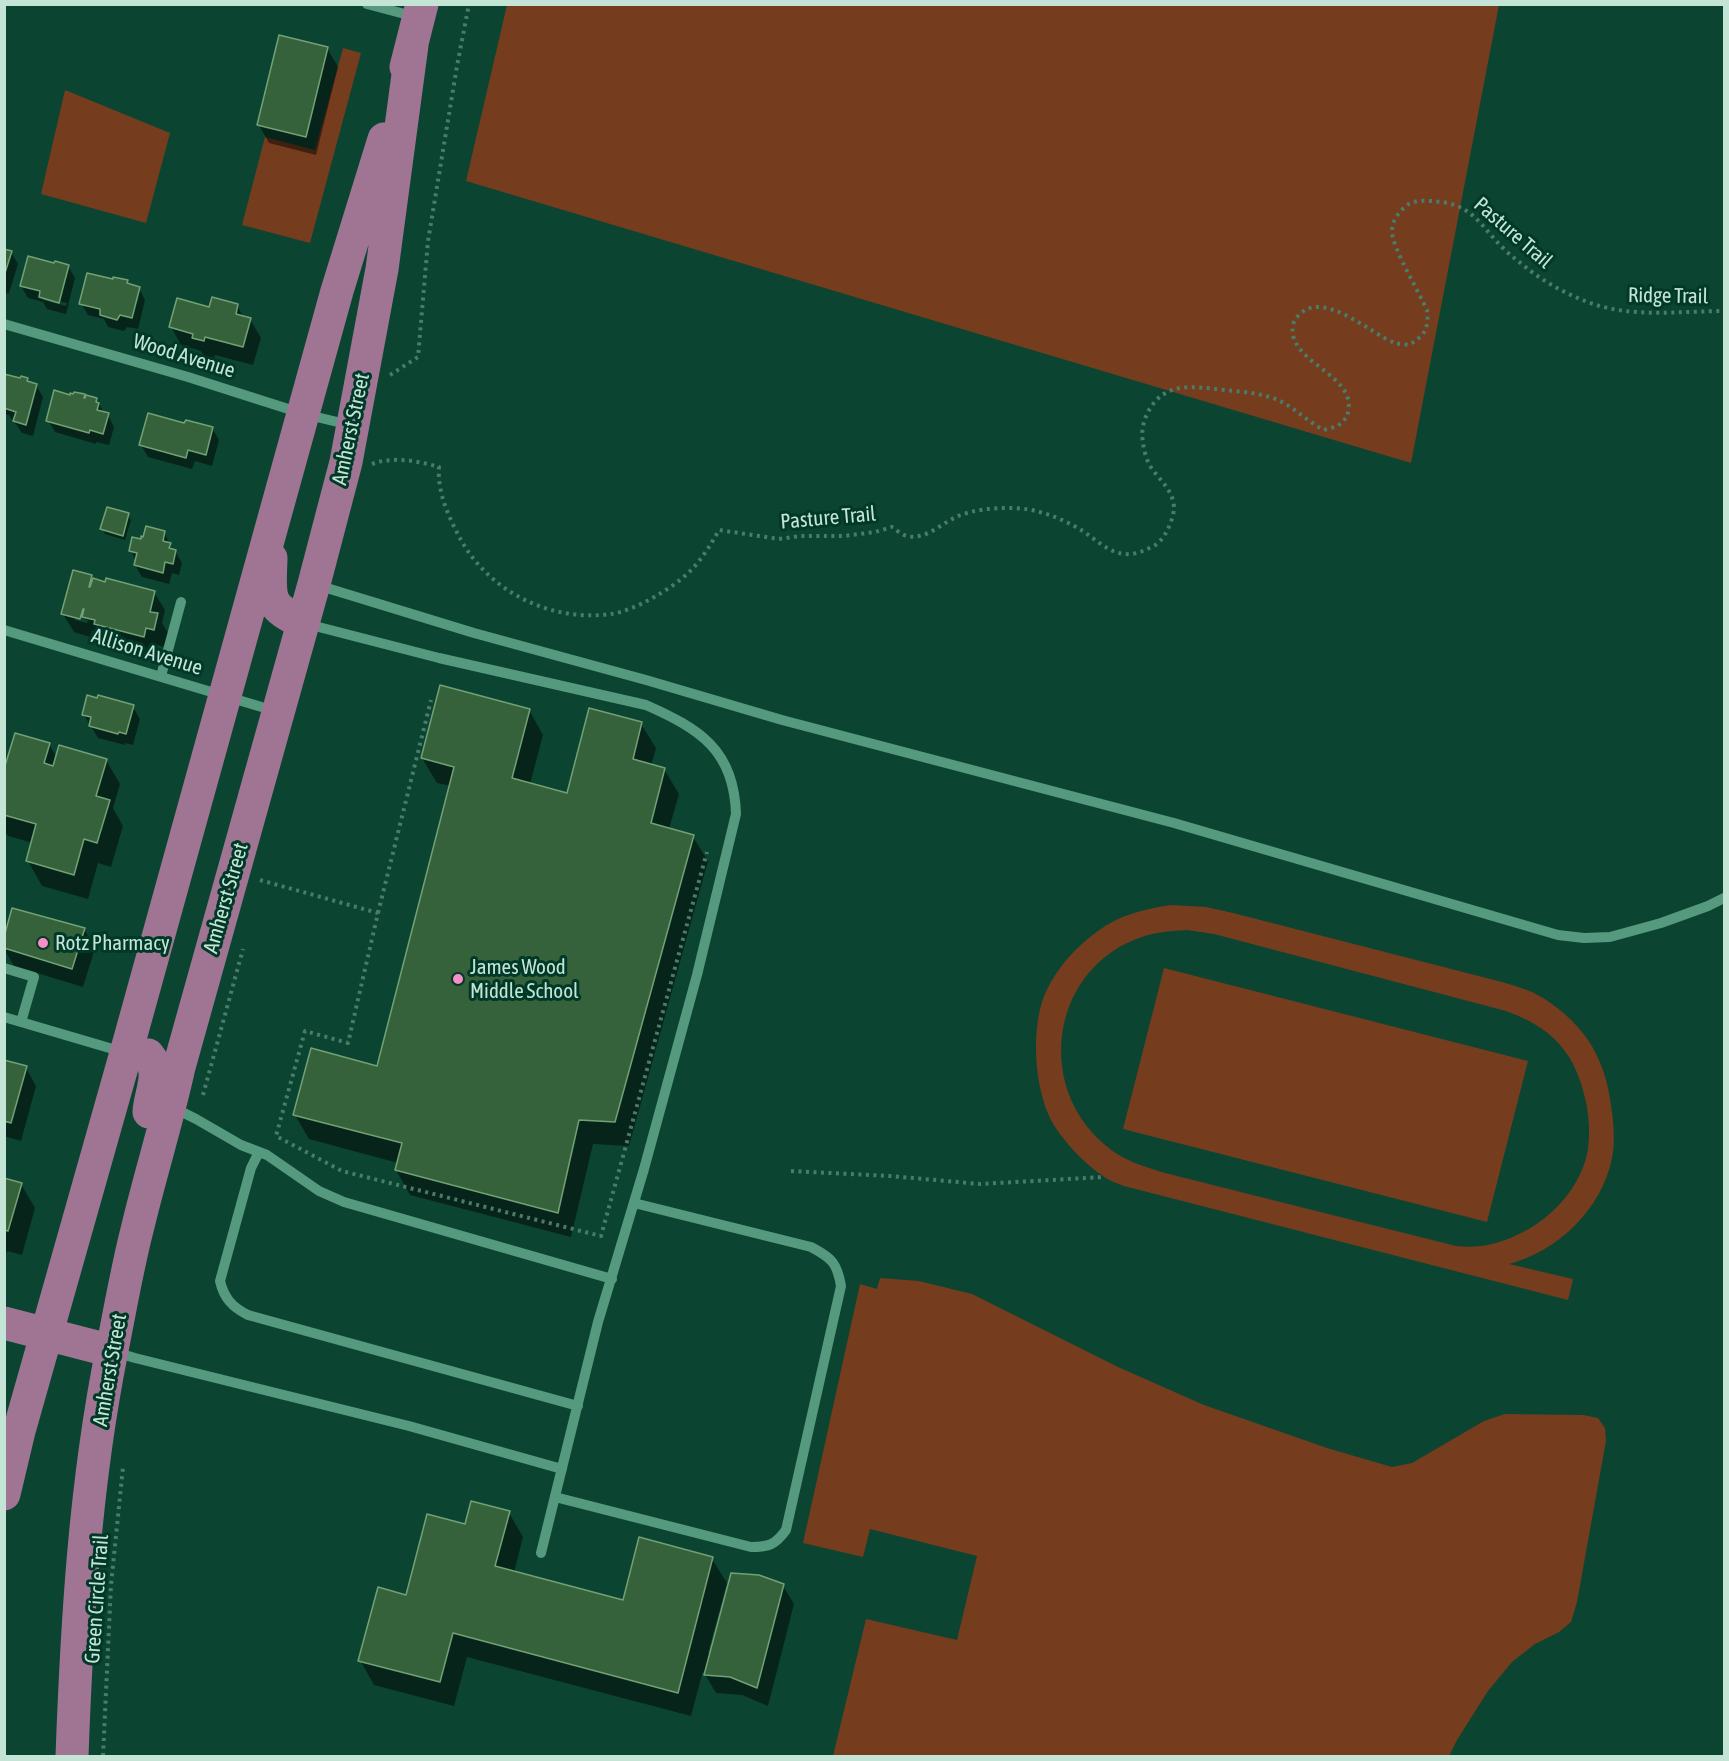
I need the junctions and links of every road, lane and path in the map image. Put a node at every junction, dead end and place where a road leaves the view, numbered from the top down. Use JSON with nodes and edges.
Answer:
{"nodes":[{"id":1,"x":366,"y":4,"type":"edge"},
{"id":2,"x":418,"y":22,"type":"edge"},
{"id":3,"x":1576,"y":297,"type":"joint"},
{"id":4,"x":1725,"y":311,"type":"edge"},
{"id":5,"x":4,"y":324,"type":"edge"},
{"id":6,"x":304,"y":414,"type":"junction"},
{"id":7,"x":353,"y":426,"type":"junction"},
{"id":8,"x":371,"y":464,"type":"dead end"},
{"id":9,"x":272,"y":526,"type":"junction"},
{"id":10,"x":314,"y":584,"type":"junction"},
{"id":11,"x":181,"y":602,"type":"dead end"},
{"id":12,"x":304,"y":623,"type":"junction"},
{"id":13,"x":4,"y":630,"type":"edge"},
{"id":14,"x":160,"y":676,"type":"junction"},
{"id":15,"x":225,"y":696,"type":"junction"},
{"id":16,"x":430,"y":700,"type":"dead end"},
{"id":17,"x":278,"y":712,"type":"junction"},
{"id":18,"x":707,"y":852,"type":"dead end"},
{"id":19,"x":260,"y":880,"type":"dead end"},
{"id":20,"x":1725,"y":898,"type":"edge"},
{"id":21,"x":378,"y":913,"type":"junction"},
{"id":22,"x":4,"y":968,"type":"edge"},
{"id":23,"x":4,"y":1017,"type":"edge"},
{"id":24,"x":21,"y":1022,"type":"junction"},
{"id":25,"x":126,"y":1053,"type":"junction"},
{"id":26,"x":171,"y":1106,"type":"junction"},
{"id":27,"x":259,"y":1152,"type":"junction"},
{"id":28,"x":791,"y":1171,"type":"dead end"},
{"id":29,"x":1104,"y":1178,"type":"dead end"},
{"id":30,"x":150,"y":1183,"type":"junction"},
{"id":31,"x":634,"y":1203,"type":"junction"},
{"id":32,"x":612,"y":1278,"type":"junction"},
{"id":33,"x":4,"y":1323,"type":"edge"},
{"id":34,"x":46,"y":1334,"type":"junction"},
{"id":35,"x":112,"y":1351,"type":"junction"},
{"id":36,"x":578,"y":1406,"type":"junction"},
{"id":37,"x":124,"y":1456,"type":"dead end"},
{"id":38,"x":561,"y":1469,"type":"junction"},
{"id":39,"x":4,"y":1494,"type":"edge"},
{"id":40,"x":555,"y":1497,"type":"junction"},
{"id":41,"x":541,"y":1553,"type":"dead end"},
{"id":42,"x":72,"y":1756,"type":"edge"},
{"id":43,"x":103,"y":1756,"type":"edge"}],
"edges":[{"from":1,"to":2,"type":"street"},
{"from":2,"to":6,"type":"main road"},
{"from":2,"to":7,"type":"main road","name":"Amherst Street"},
{"from":3,"to":4,"type":"path","name":"Ridge Trail"},
{"from":3,"to":8,"type":"path","name":"Pasture Trail"},
{"from":5,"to":6,"type":"street","name":"Wood Avenue"},
{"from":6,"to":7,"type":"street","name":"Wood Avenue"},
{"from":6,"to":9,"type":"main road"},
{"from":7,"to":10,"type":"main road","name":"Amherst Street"},
{"from":9,"to":12,"type":"main road"},
{"from":9,"to":15,"type":"main road"},
{"from":10,"to":12,"type":"main road","name":"Amherst Street"},
{"from":10,"to":20,"type":"street"},
{"from":11,"to":14,"type":"street"},
{"from":12,"to":17,"type":"main road","name":"Amherst Street"},
{"from":12,"to":31,"type":"street"},
{"from":13,"to":14,"type":"street","name":"Allison Avenue"},
{"from":14,"to":15,"type":"street","name":"Allison Avenue"},
{"from":15,"to":17,"type":"street","name":"Allison Avenue"},
{"from":15,"to":25,"type":"main road"},
{"from":16,"to":21,"type":"path"},
{"from":17,"to":26,"type":"main road","name":"Amherst Street"},
{"from":18,"to":21,"type":"path"},
{"from":19,"to":21,"type":"path"},
{"from":22,"to":24,"type":"street"},
{"from":23,"to":24,"type":"street"},
{"from":24,"to":25,"type":"street"},
{"from":25,"to":30,"type":"main road"},
{"from":25,"to":34,"type":"main road"},
{"from":26,"to":27,"type":"street"},
{"from":26,"to":30,"type":"main road","name":"Amherst Street"},
{"from":27,"to":32,"type":"street"},
{"from":27,"to":36,"type":"street"},
{"from":28,"to":29,"type":"path"},
{"from":30,"to":35,"type":"main road","name":"Amherst Street"},
{"from":31,"to":32,"type":"street"},
{"from":31,"to":40,"type":"street"},
{"from":32,"to":36,"type":"street"},
{"from":33,"to":34,"type":"main road"},
{"from":34,"to":35,"type":"main road"},
{"from":34,"to":39,"type":"main road"},
{"from":35,"to":38,"type":"street"},
{"from":35,"to":42,"type":"main road","name":"Amherst Street"},
{"from":36,"to":38,"type":"street"},
{"from":37,"to":43,"type":"path","name":"Green Circle Trail"},
{"from":38,"to":40,"type":"street"},
{"from":40,"to":41,"type":"street"}]}
